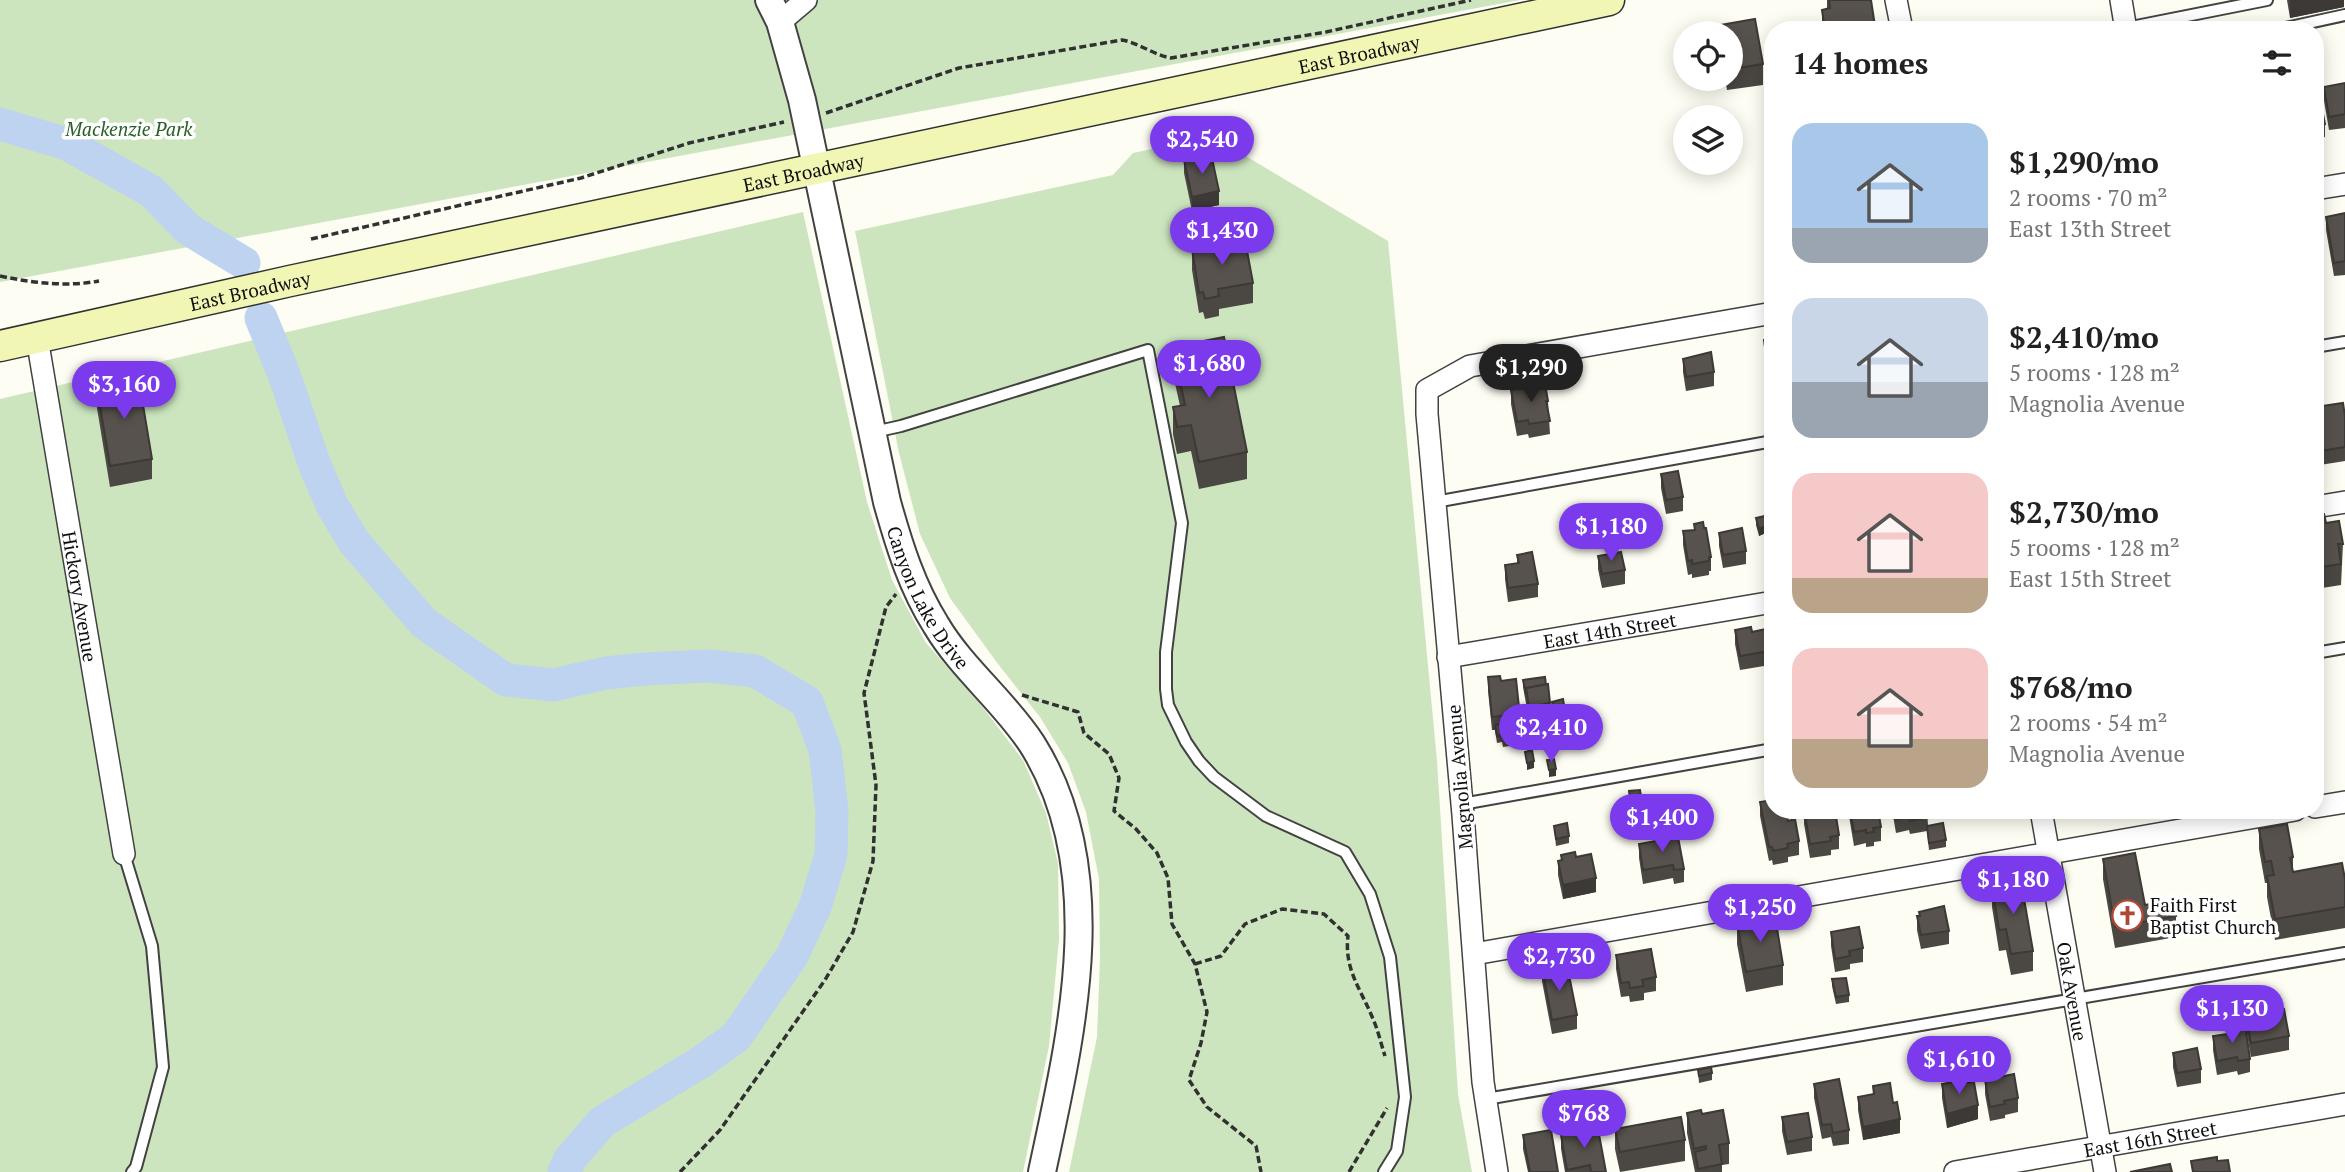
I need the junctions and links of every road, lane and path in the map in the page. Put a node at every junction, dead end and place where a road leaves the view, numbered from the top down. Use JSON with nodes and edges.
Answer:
{"nodes":[{"id":1,"x":806,"y":0,"type":"edge"},
{"id":2,"x":1471,"y":0,"type":"edge"},
{"id":3,"x":1609,"y":0,"type":"edge"},
{"id":4,"x":1896,"y":0,"type":"edge"},
{"id":5,"x":2121,"y":0,"type":"edge"},
{"id":6,"x":2267,"y":0,"type":"edge"},
{"id":7,"x":774,"y":11,"type":"edge"},
{"id":8,"x":2345,"y":15,"type":"edge"},
{"id":9,"x":1900,"y":21,"type":"edge"},
{"id":10,"x":2125,"y":21,"type":"edge"},
{"id":11,"x":2165,"y":21,"type":"edge"},
{"id":12,"x":2317,"y":21,"type":"edge"},
{"id":13,"x":805,"y":117,"type":"junction"},
{"id":14,"x":815,"y":169,"type":"junction"},
{"id":15,"x":2345,"y":184,"type":"edge"},
{"id":16,"x":2324,"y":188,"type":"edge"},
{"id":17,"x":311,"y":239,"type":"dead end"},
{"id":18,"x":0,"y":276,"type":"edge"},
{"id":19,"x":100,"y":281,"type":"dead end"},
{"id":20,"x":1764,"y":315,"type":"edge"},
{"id":21,"x":37,"y":338,"type":"junction"},
{"id":22,"x":2345,"y":342,"type":"edge"},
{"id":23,"x":0,"y":346,"type":"edge"},
{"id":24,"x":2324,"y":346,"type":"edge"},
{"id":25,"x":872,"y":433,"type":"junction"},
{"id":26,"x":1764,"y":443,"type":"edge"},
{"id":27,"x":1435,"y":502,"type":"junction"},
{"id":28,"x":2345,"y":502,"type":"edge"},
{"id":29,"x":2324,"y":506,"type":"edge"},
{"id":30,"x":911,"y":576,"type":"junction"},
{"id":31,"x":1764,"y":604,"type":"edge"},
{"id":32,"x":2345,"y":648,"type":"edge"},
{"id":33,"x":2324,"y":652,"type":"edge"},
{"id":34,"x":1448,"y":657,"type":"junction"},
{"id":35,"x":1019,"y":694,"type":"dead end"},
{"id":36,"x":1764,"y":751,"type":"edge"},
{"id":37,"x":2345,"y":802,"type":"edge"},
{"id":38,"x":1462,"y":804,"type":"junction"},
{"id":39,"x":2324,"y":806,"type":"edge"},
{"id":40,"x":2043,"y":819,"type":"edge"},
{"id":41,"x":2244,"y":819,"type":"edge"},
{"id":42,"x":2049,"y":853,"type":"junction"},
{"id":43,"x":124,"y":854,"type":"joint"},
{"id":44,"x":2345,"y":953,"type":"edge"},
{"id":45,"x":1474,"y":954,"type":"junction"},
{"id":46,"x":1195,"y":964,"type":"junction"},
{"id":47,"x":2074,"y":1000,"type":"junction"},
{"id":48,"x":1386,"y":1059,"type":"dead end"},
{"id":49,"x":1486,"y":1099,"type":"junction"},
{"id":50,"x":1389,"y":1103,"type":"dead end"},
{"id":51,"x":2345,"y":1104,"type":"edge"},
{"id":52,"x":2100,"y":1146,"type":"junction"},
{"id":53,"x":132,"y":1172,"type":"edge"},
{"id":54,"x":680,"y":1172,"type":"edge"},
{"id":55,"x":1042,"y":1172,"type":"edge"},
{"id":56,"x":1261,"y":1172,"type":"edge"},
{"id":57,"x":1349,"y":1172,"type":"edge"},
{"id":58,"x":1384,"y":1172,"type":"edge"},
{"id":59,"x":1497,"y":1172,"type":"edge"},
{"id":60,"x":1955,"y":1172,"type":"edge"},
{"id":61,"x":2105,"y":1172,"type":"edge"}],
"edges":[{"from":1,"to":7,"type":"street"},
{"from":2,"to":13,"type":"path"},
{"from":3,"to":14,"type":"main road","name":"East Broadway"},
{"from":4,"to":9,"type":"street"},
{"from":5,"to":10,"type":"street"},
{"from":6,"to":11,"type":"lane"},
{"from":7,"to":13,"type":"street","name":"Canyon Lake Drive"},
{"from":8,"to":12,"type":"lane"},
{"from":13,"to":14,"type":"street","name":"Canyon Lake Drive"},
{"from":13,"to":17,"type":"path"},
{"from":14,"to":21,"type":"main road","name":"East Broadway"},
{"from":14,"to":25,"type":"street","name":"Canyon Lake Drive"},
{"from":15,"to":16,"type":"street"},
{"from":18,"to":19,"type":"path"},
{"from":20,"to":27,"type":"street","name":"Magnolia Avenue"},
{"from":21,"to":23,"type":"main road","name":"East Broadway"},
{"from":21,"to":43,"type":"street","name":"Hickory Avenue"},
{"from":22,"to":24,"type":"lane"},
{"from":25,"to":30,"type":"street","name":"Canyon Lake Drive"},
{"from":25,"to":58,"type":"lane"},
{"from":26,"to":27,"type":"lane"},
{"from":27,"to":34,"type":"street","name":"Magnolia Avenue"},
{"from":28,"to":29,"type":"street"},
{"from":30,"to":54,"type":"path"},
{"from":30,"to":55,"type":"street","name":"Canyon Lake Drive"},
{"from":31,"to":34,"type":"street","name":"East 14th Street"},
{"from":32,"to":33,"type":"lane"},
{"from":34,"to":38,"type":"street","name":"Magnolia Avenue"},
{"from":35,"to":46,"type":"path"},
{"from":36,"to":38,"type":"lane"},
{"from":37,"to":39,"type":"street"},
{"from":38,"to":45,"type":"street","name":"Magnolia Avenue"},
{"from":40,"to":42,"type":"street","name":"Oak Avenue"},
{"from":41,"to":42,"type":"street"},
{"from":42,"to":45,"type":"street"},
{"from":42,"to":47,"type":"street","name":"Oak Avenue"},
{"from":43,"to":53,"type":"lane"},
{"from":44,"to":47,"type":"lane"},
{"from":45,"to":49,"type":"street","name":"Magnolia Avenue"},
{"from":46,"to":48,"type":"path"},
{"from":46,"to":56,"type":"path"},
{"from":47,"to":49,"type":"lane"},
{"from":47,"to":52,"type":"street","name":"Oak Avenue"},
{"from":49,"to":59,"type":"street","name":"Magnolia Avenue"},
{"from":50,"to":57,"type":"path"},
{"from":51,"to":52,"type":"street","name":"East 16th Street"},
{"from":52,"to":60,"type":"street","name":"East 16th Street"},
{"from":52,"to":61,"type":"street","name":"Oak Avenue"}]}
